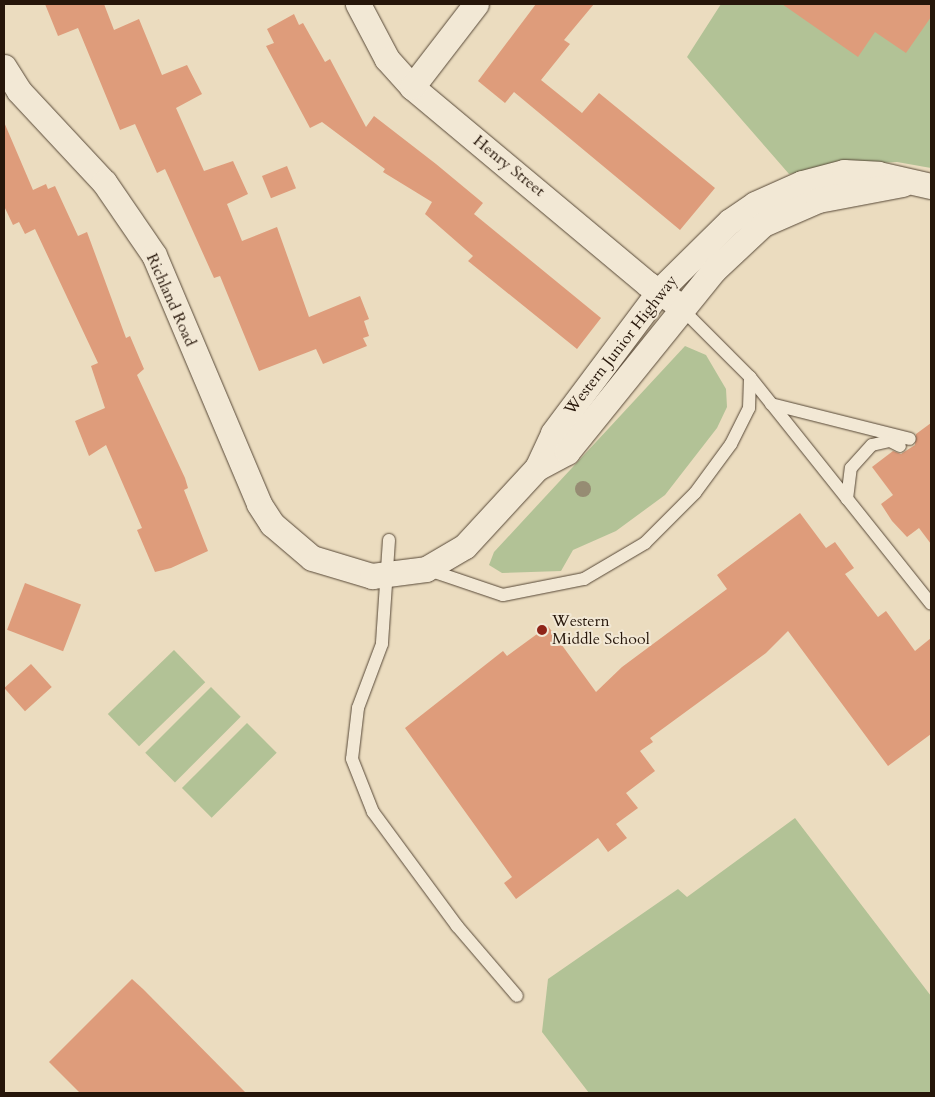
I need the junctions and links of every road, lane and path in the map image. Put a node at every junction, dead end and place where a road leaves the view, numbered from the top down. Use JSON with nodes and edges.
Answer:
{"nodes":[{"id":1,"x":358,"y":4,"type":"edge"},
{"id":2,"x":476,"y":4,"type":"edge"},
{"id":3,"x":4,"y":67,"type":"edge"},
{"id":4,"x":412,"y":87,"type":"junction"},
{"id":5,"x":922,"y":184,"type":"edge"},
{"id":6,"x":660,"y":290,"type":"junction"},
{"id":7,"x":682,"y":309,"type":"junction"},
{"id":8,"x":750,"y":378,"type":"junction"},
{"id":9,"x":771,"y":404,"type":"junction"},
{"id":10,"x":537,"y":468,"type":"junction"},
{"id":11,"x":847,"y":499,"type":"junction"},
{"id":12,"x":263,"y":511,"type":"joint"},
{"id":13,"x":389,"y":540,"type":"dead end"},
{"id":14,"x":426,"y":568,"type":"junction"},
{"id":15,"x":389,"y":573,"type":"junction"},
{"id":16,"x":931,"y":604,"type":"edge"},
{"id":17,"x":517,"y":996,"type":"dead end"}],
"edges":[{"from":1,"to":4,"type":"street","name":"Henry Street"},
{"from":2,"to":4,"type":"street"},
{"from":3,"to":12,"type":"street","name":"Richland Road"},
{"from":4,"to":6,"type":"street","name":"Henry Street"},
{"from":5,"to":6,"type":"street","name":"Western Junior Highway"},
{"from":5,"to":7,"type":"street","name":"Western Junior Highway"},
{"from":6,"to":7,"type":"street","name":"Henry Street"},
{"from":6,"to":10,"type":"street","name":"Western Junior Highway"},
{"from":7,"to":8,"type":"lane"},
{"from":7,"to":10,"type":"street","name":"Western Junior Highway"},
{"from":8,"to":9,"type":"lane"},
{"from":8,"to":14,"type":"lane"},
{"from":9,"to":11,"type":"lane"},
{"from":9,"to":11,"type":"lane"},
{"from":10,"to":14,"type":"street","name":"Western Junior Highway"},
{"from":11,"to":16,"type":"lane"},
{"from":12,"to":15,"type":"street","name":"Western Junior Highway"},
{"from":13,"to":15,"type":"lane"},
{"from":14,"to":15,"type":"street","name":"Western Junior Highway"},
{"from":15,"to":17,"type":"lane"}]}
